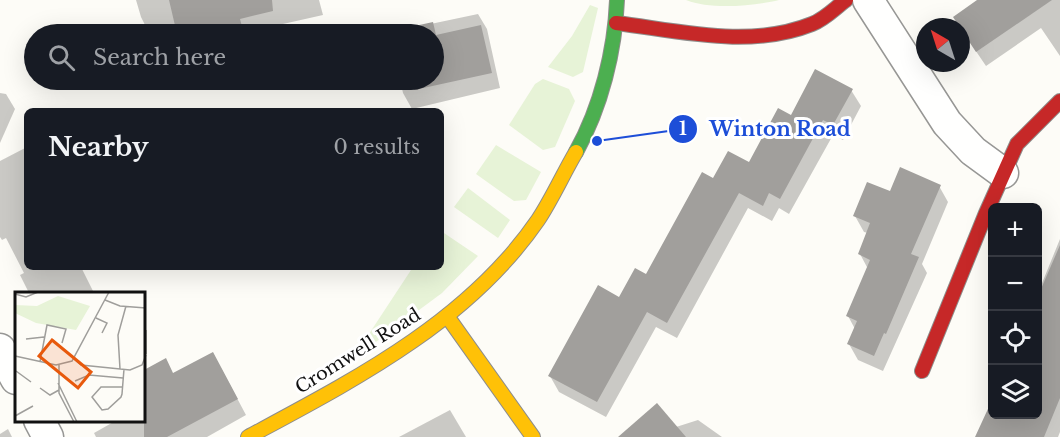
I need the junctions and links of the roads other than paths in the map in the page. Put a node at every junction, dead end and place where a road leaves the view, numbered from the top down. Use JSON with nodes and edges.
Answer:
{"nodes":[{"id":1,"x":617,"y":0,"type":"edge"},
{"id":2,"x":846,"y":0,"type":"edge"},
{"id":3,"x":868,"y":0,"type":"edge"},
{"id":4,"x":616,"y":23,"type":"junction"},
{"id":5,"x":1060,"y":101,"type":"edge"},
{"id":6,"x":1003,"y":173,"type":"junction"},
{"id":7,"x":447,"y":316,"type":"junction"},
{"id":8,"x":0,"y":349,"type":"edge"},
{"id":9,"x":922,"y":371,"type":"dead end"},
{"id":10,"x":15,"y":377,"type":"edge"},
{"id":11,"x":40,"y":422,"type":"edge"},
{"id":12,"x":48,"y":437,"type":"edge"},
{"id":13,"x":248,"y":437,"type":"edge"},
{"id":14,"x":533,"y":437,"type":"edge"}],
"edges":[{"from":1,"to":4,"type":"street","name":"Cromwell Road"},
{"from":2,"to":4,"type":"street"},
{"from":3,"to":6,"type":"street"},
{"from":4,"to":7,"type":"street","name":"Cromwell Road"},
{"from":5,"to":6,"type":"street"},
{"from":6,"to":9,"type":"street"},
{"from":7,"to":13,"type":"street","name":"Cromwell Road"},
{"from":7,"to":14,"type":"street"},
{"from":8,"to":10,"type":"street"},
{"from":11,"to":12,"type":"street"}]}
